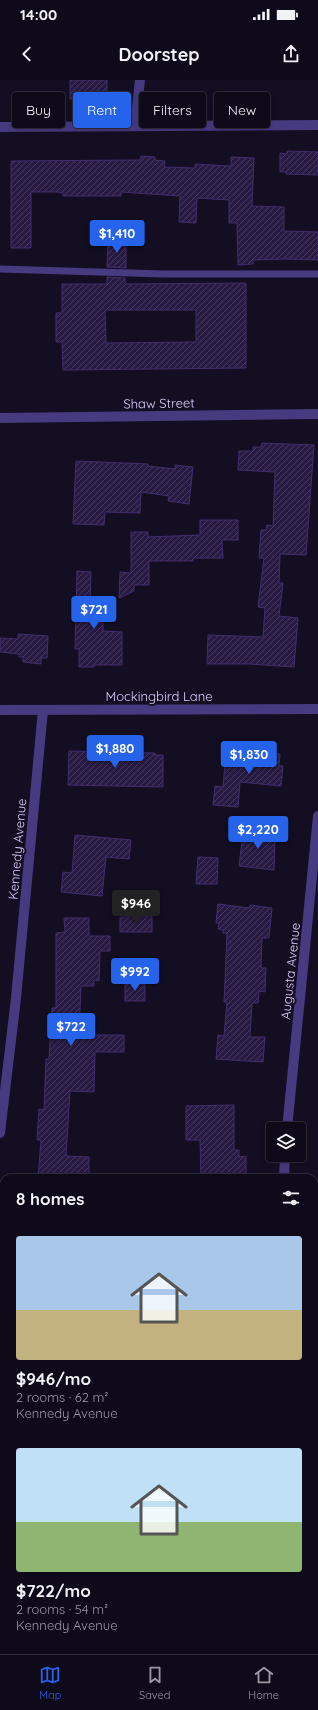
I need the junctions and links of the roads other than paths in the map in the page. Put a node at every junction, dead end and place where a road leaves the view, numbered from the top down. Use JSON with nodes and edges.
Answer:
{"nodes":[{"id":1,"x":140,"y":80,"type":"edge"},
{"id":2,"x":318,"y":125,"type":"edge"},
{"id":3,"x":134,"y":126,"type":"junction"},
{"id":4,"x":0,"y":127,"type":"edge"},
{"id":5,"x":0,"y":269,"type":"edge"},
{"id":6,"x":318,"y":274,"type":"edge"},
{"id":7,"x":318,"y":414,"type":"edge"},
{"id":8,"x":0,"y":418,"type":"edge"},
{"id":9,"x":318,"y":709,"type":"edge"},
{"id":10,"x":0,"y":710,"type":"edge"},
{"id":11,"x":43,"y":710,"type":"junction"},
{"id":12,"x":318,"y":816,"type":"edge"},
{"id":13,"x":288,"y":1122,"type":"edge"},
{"id":14,"x":0,"y":1133,"type":"edge"},
{"id":15,"x":285,"y":1162,"type":"edge"},
{"id":16,"x":284,"y":1174,"type":"edge"}],
"edges":[{"from":1,"to":3,"type":"street"},
{"from":2,"to":3,"type":"street"},
{"from":3,"to":4,"type":"street"},
{"from":5,"to":6,"type":"lane"},
{"from":7,"to":8,"type":"street","name":"Shaw Street"},
{"from":9,"to":11,"type":"street","name":"Mockingbird Lane"},
{"from":10,"to":11,"type":"street","name":"Mockingbird Lane"},
{"from":11,"to":14,"type":"street","name":"Kennedy Avenue"},
{"from":12,"to":13,"type":"street","name":"Augusta Avenue"},
{"from":15,"to":16,"type":"street"}]}
